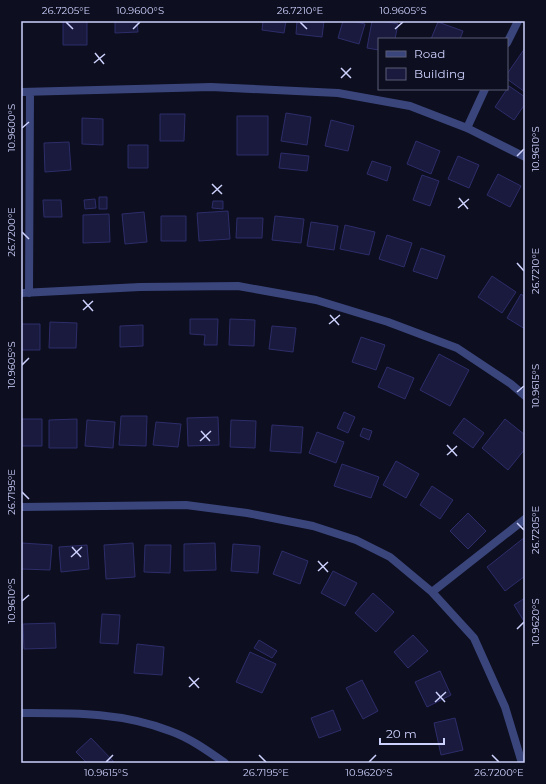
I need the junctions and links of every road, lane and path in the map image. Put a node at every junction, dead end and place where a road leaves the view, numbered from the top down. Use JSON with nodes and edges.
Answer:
{"nodes":[{"id":1,"x":518,"y":21,"type":"edge"},
{"id":2,"x":508,"y":41,"type":"edge"},
{"id":3,"x":485,"y":90,"type":"edge"},
{"id":4,"x":21,"y":92,"type":"edge"},
{"id":5,"x":30,"y":92,"type":"junction"},
{"id":6,"x":467,"y":128,"type":"junction"},
{"id":7,"x":525,"y":156,"type":"edge"},
{"id":8,"x":25,"y":293,"type":"edge"},
{"id":9,"x":525,"y":396,"type":"edge"},
{"id":10,"x":21,"y":507,"type":"edge"},
{"id":11,"x":525,"y":518,"type":"edge"},
{"id":12,"x":432,"y":592,"type":"junction"},
{"id":13,"x":21,"y":713,"type":"edge"},
{"id":14,"x":225,"y":763,"type":"edge"},
{"id":15,"x":522,"y":763,"type":"edge"}],
"edges":[{"from":1,"to":2,"type":"street"},
{"from":3,"to":6,"type":"street"},
{"from":4,"to":5,"type":"street"},
{"from":5,"to":6,"type":"street"},
{"from":5,"to":8,"type":"street"},
{"from":6,"to":7,"type":"street"},
{"from":8,"to":9,"type":"street"},
{"from":10,"to":12,"type":"street"},
{"from":11,"to":12,"type":"street"},
{"from":12,"to":15,"type":"street"},
{"from":13,"to":14,"type":"street"}]}
